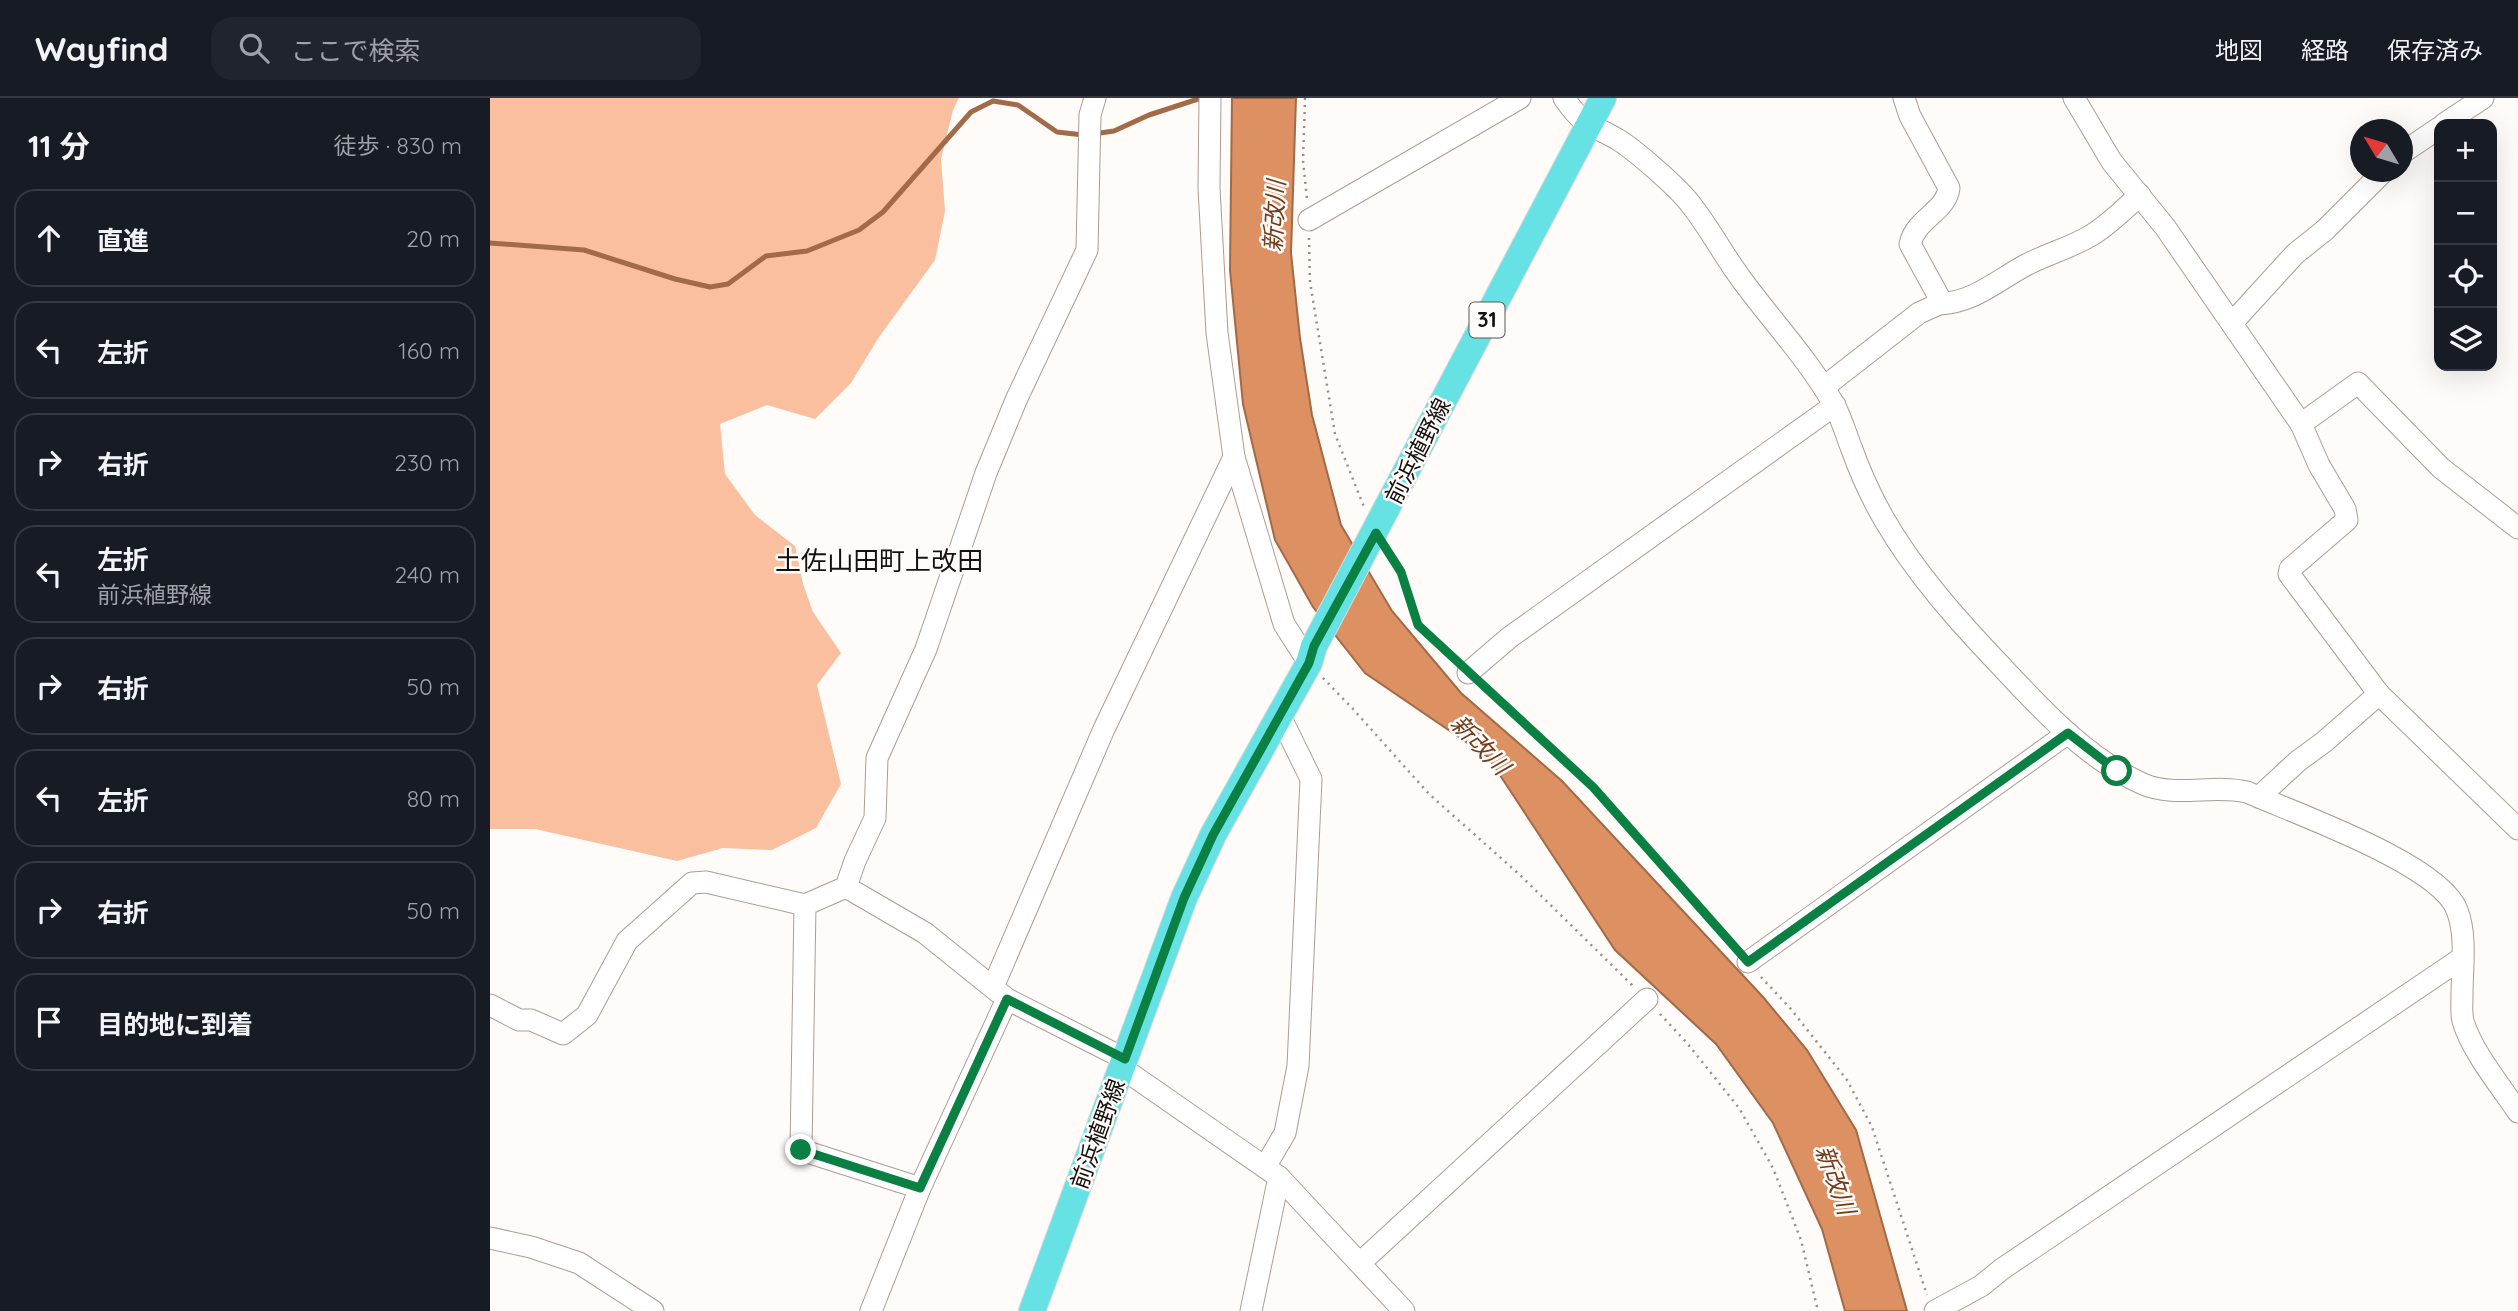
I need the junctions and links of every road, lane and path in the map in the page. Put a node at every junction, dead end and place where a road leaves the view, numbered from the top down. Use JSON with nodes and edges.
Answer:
{"nodes":[{"id":1,"x":1095,"y":98,"type":"edge"},
{"id":2,"x":1210,"y":98,"type":"edge"},
{"id":3,"x":1305,"y":98,"type":"edge"},
{"id":4,"x":1520,"y":98,"type":"edge"},
{"id":5,"x":1564,"y":98,"type":"edge"},
{"id":6,"x":1603,"y":98,"type":"edge"},
{"id":7,"x":1904,"y":98,"type":"edge"},
{"id":8,"x":2074,"y":98,"type":"edge"},
{"id":9,"x":2483,"y":98,"type":"edge"},
{"id":10,"x":2452,"y":119,"type":"edge"},
{"id":11,"x":1588,"y":125,"type":"junction"},
{"id":12,"x":2434,"y":131,"type":"edge"},
{"id":13,"x":2413,"y":146,"type":"edge"},
{"id":14,"x":2373,"y":182,"type":"edge"},
{"id":15,"x":2140,"y":195,"type":"junction"},
{"id":16,"x":1309,"y":220,"type":"junction"},
{"id":17,"x":1940,"y":303,"type":"junction"},
{"id":18,"x":2232,"y":323,"type":"junction"},
{"id":19,"x":1829,"y":396,"type":"junction"},
{"id":20,"x":2301,"y":424,"type":"junction"},
{"id":21,"x":1234,"y":457,"type":"junction"},
{"id":22,"x":2518,"y":528,"type":"edge"},
{"id":23,"x":1373,"y":537,"type":"junction"},
{"id":24,"x":1312,"y":655,"type":"junction"},
{"id":25,"x":1468,"y":673,"type":"junction"},
{"id":26,"x":2379,"y":694,"type":"junction"},
{"id":27,"x":1279,"y":714,"type":"junction"},
{"id":28,"x":2068,"y":733,"type":"junction"},
{"id":29,"x":2259,"y":797,"type":"junction"},
{"id":30,"x":2518,"y":829,"type":"edge"},
{"id":31,"x":846,"y":887,"type":"junction"},
{"id":32,"x":805,"y":905,"type":"junction"},
{"id":33,"x":2462,"y":958,"type":"junction"},
{"id":34,"x":1748,"y":962,"type":"junction"},
{"id":35,"x":1000,"y":993,"type":"junction"},
{"id":36,"x":1647,"y":999,"type":"junction"},
{"id":37,"x":490,"y":1005,"type":"edge"},
{"id":38,"x":1124,"y":1063,"type":"junction"},
{"id":39,"x":2518,"y":1112,"type":"edge"},
{"id":40,"x":1272,"y":1172,"type":"junction"},
{"id":41,"x":920,"y":1188,"type":"junction"},
{"id":42,"x":490,"y":1238,"type":"edge"},
{"id":43,"x":1360,"y":1263,"type":"junction"},
{"id":44,"x":1932,"y":1304,"type":"edge"},
{"id":45,"x":653,"y":1311,"type":"edge"},
{"id":46,"x":871,"y":1311,"type":"edge"},
{"id":47,"x":1032,"y":1311,"type":"edge"},
{"id":48,"x":1251,"y":1311,"type":"edge"},
{"id":49,"x":1404,"y":1311,"type":"edge"},
{"id":50,"x":1818,"y":1311,"type":"edge"}],
"edges":[{"from":1,"to":31,"type":"street"},
{"from":2,"to":21,"type":"street"},
{"from":3,"to":16,"type":"path"},
{"from":4,"to":16,"type":"street"},
{"from":5,"to":11,"type":"street"},
{"from":6,"to":11,"type":"main road","name":"前浜植野線","number":"31"},
{"from":7,"to":17,"type":"street"},
{"from":8,"to":15,"type":"street"},
{"from":9,"to":10,"type":"street"},
{"from":11,"to":19,"type":"street"},
{"from":11,"to":23,"type":"main road","name":"前浜植野線","number":"31"},
{"from":12,"to":13,"type":"street"},
{"from":14,"to":18,"type":"street"},
{"from":15,"to":17,"type":"street"},
{"from":15,"to":18,"type":"street"},
{"from":16,"to":23,"type":"path"},
{"from":17,"to":19,"type":"street"},
{"from":18,"to":20,"type":"street"},
{"from":19,"to":25,"type":"street"},
{"from":19,"to":28,"type":"street"},
{"from":20,"to":22,"type":"street"},
{"from":20,"to":26,"type":"street"},
{"from":21,"to":24,"type":"street"},
{"from":21,"to":35,"type":"street"},
{"from":23,"to":24,"type":"main road","name":"前浜植野線","number":"31"},
{"from":23,"to":25,"type":"path"},
{"from":24,"to":27,"type":"main road","name":"前浜植野線","number":"31"},
{"from":24,"to":36,"type":"path"},
{"from":25,"to":34,"type":"path"},
{"from":26,"to":29,"type":"street"},
{"from":26,"to":30,"type":"street"},
{"from":27,"to":38,"type":"main road","name":"前浜植野線","number":"31"},
{"from":27,"to":40,"type":"street"},
{"from":28,"to":29,"type":"street"},
{"from":28,"to":34,"type":"street"},
{"from":29,"to":33,"type":"street"},
{"from":31,"to":32,"type":"street"},
{"from":31,"to":35,"type":"street"},
{"from":32,"to":37,"type":"street"},
{"from":32,"to":41,"type":"street"},
{"from":33,"to":39,"type":"street"},
{"from":33,"to":44,"type":"street"},
{"from":34,"to":44,"type":"path"},
{"from":35,"to":38,"type":"street"},
{"from":35,"to":41,"type":"street"},
{"from":36,"to":43,"type":"street"},
{"from":36,"to":50,"type":"path"},
{"from":38,"to":40,"type":"street"},
{"from":38,"to":47,"type":"main road","name":"前浜植野線","number":"31"},
{"from":40,"to":43,"type":"street"},
{"from":40,"to":48,"type":"street"},
{"from":41,"to":46,"type":"street"},
{"from":42,"to":45,"type":"street"},
{"from":43,"to":49,"type":"street"}]}
